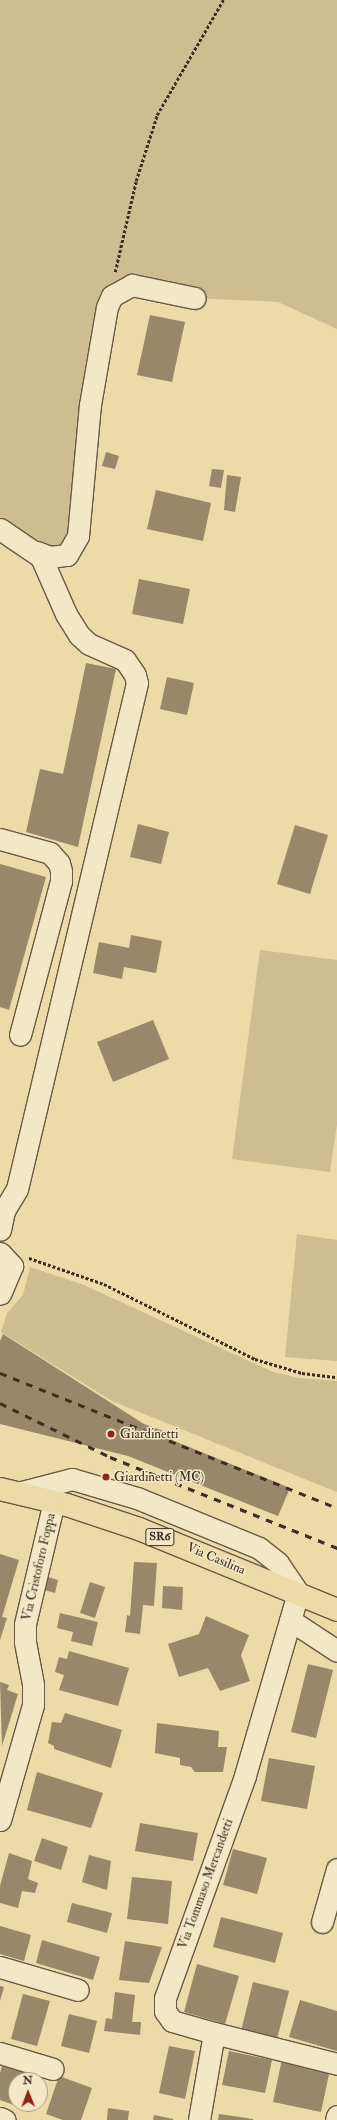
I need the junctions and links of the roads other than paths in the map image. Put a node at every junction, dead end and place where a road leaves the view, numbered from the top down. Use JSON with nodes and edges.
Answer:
{"nodes":[{"id":1,"x":195,"y":298,"type":"dead end"},
{"id":2,"x":0,"y":528,"type":"edge"},
{"id":3,"x":37,"y":552,"type":"junction"},
{"id":4,"x":0,"y":839,"type":"edge"},
{"id":5,"x":20,"y":1035,"type":"dead end"},
{"id":6,"x":1,"y":1217,"type":"edge"},
{"id":7,"x":0,"y":1253,"type":"edge"},
{"id":8,"x":0,"y":1294,"type":"edge"},
{"id":9,"x":9,"y":1491,"type":"edge"},
{"id":10,"x":54,"y":1502,"type":"junction"},
{"id":11,"x":298,"y":1593,"type":"junction"},
{"id":12,"x":337,"y":1610,"type":"edge"},
{"id":13,"x":290,"y":1620,"type":"junction"},
{"id":14,"x":337,"y":1651,"type":"edge"},
{"id":15,"x":0,"y":1820,"type":"edge"},
{"id":16,"x":337,"y":1869,"type":"edge"},
{"id":17,"x":322,"y":1922,"type":"dead end"},
{"id":18,"x":0,"y":1967,"type":"edge"},
{"id":19,"x":78,"y":1990,"type":"dead end"},
{"id":20,"x":214,"y":2033,"type":"junction"},
{"id":21,"x":0,"y":2053,"type":"edge"},
{"id":22,"x":337,"y":2064,"type":"edge"},
{"id":23,"x":53,"y":2069,"type":"dead end"},
{"id":24,"x":337,"y":2116,"type":"edge"},
{"id":25,"x":0,"y":2118,"type":"edge"},
{"id":26,"x":5,"y":2120,"type":"edge"},
{"id":27,"x":199,"y":2120,"type":"edge"},
{"id":28,"x":336,"y":2120,"type":"edge"}],
"edges":[{"from":1,"to":3,"type":"street"},
{"from":2,"to":3,"type":"street"},
{"from":3,"to":6,"type":"street"},
{"from":4,"to":5,"type":"street"},
{"from":7,"to":8,"type":"street"},
{"from":9,"to":10,"type":"main road","name":"Via Casilina","number":"SR6"},
{"from":9,"to":11,"type":"street"},
{"from":10,"to":11,"type":"main road","name":"Via Casilina","number":"SR6"},
{"from":10,"to":15,"type":"street","name":"Via Cristoforo Foppa"},
{"from":11,"to":12,"type":"main road","name":"Via Casilina","number":"SR6"},
{"from":11,"to":13,"type":"street","name":"Via Tommaso Mercandetti"},
{"from":13,"to":14,"type":"street"},
{"from":13,"to":20,"type":"street","name":"Via Tommaso Mercandetti"},
{"from":16,"to":17,"type":"street"},
{"from":18,"to":19,"type":"street"},
{"from":20,"to":22,"type":"street","name":"Via Tommaso Mercandetti"},
{"from":20,"to":27,"type":"street"},
{"from":21,"to":23,"type":"street"},
{"from":24,"to":28,"type":"street"},
{"from":25,"to":26,"type":"street"}]}
